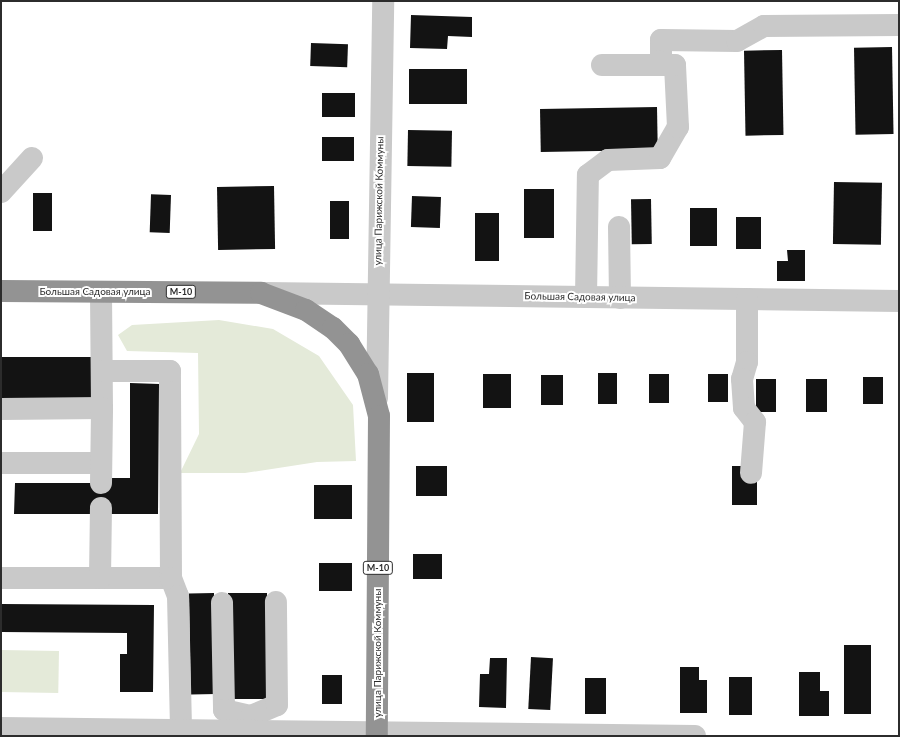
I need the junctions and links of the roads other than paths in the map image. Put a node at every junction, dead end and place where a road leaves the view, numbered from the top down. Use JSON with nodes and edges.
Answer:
{"nodes":[{"id":1,"x":382,"y":1,"type":"edge"},
{"id":2,"x":899,"y":25,"type":"edge"},
{"id":3,"x":602,"y":65,"type":"dead end"},
{"id":4,"x":661,"y":65,"type":"junction"},
{"id":5,"x":32,"y":158,"type":"dead end"},
{"id":6,"x":1,"y":192,"type":"edge"},
{"id":7,"x":619,"y":227,"type":"dead end"},
{"id":8,"x":1,"y":291,"type":"edge"},
{"id":9,"x":101,"y":292,"type":"junction"},
{"id":10,"x":261,"y":293,"type":"junction"},
{"id":11,"x":377,"y":295,"type":"junction"},
{"id":12,"x":586,"y":297,"type":"junction"},
{"id":13,"x":620,"y":298,"type":"junction"},
{"id":14,"x":747,"y":299,"type":"junction"},
{"id":15,"x":899,"y":301,"type":"edge"},
{"id":16,"x":339,"y":333,"type":"joint"},
{"id":17,"x":102,"y":371,"type":"junction"},
{"id":18,"x":377,"y":402,"type":"junction"},
{"id":19,"x":102,"y":408,"type":"junction"},
{"id":20,"x":1,"y":409,"type":"edge"},
{"id":21,"x":1,"y":462,"type":"edge"},
{"id":22,"x":751,"y":473,"type":"dead end"},
{"id":23,"x":101,"y":508,"type":"dead end"},
{"id":24,"x":1,"y":578,"type":"edge"},
{"id":25,"x":100,"y":578,"type":"junction"},
{"id":26,"x":171,"y":578,"type":"junction"},
{"id":27,"x":276,"y":602,"type":"dead end"},
{"id":28,"x":222,"y":603,"type":"dead end"},
{"id":29,"x":251,"y":724,"type":"junction"},
{"id":30,"x":1,"y":728,"type":"edge"},
{"id":31,"x":181,"y":731,"type":"junction"},
{"id":32,"x":377,"y":735,"type":"edge"},
{"id":33,"x":695,"y":736,"type":"edge"}],
"edges":[{"from":1,"to":11,"type":"street","name":"улица Парижской Коммуны"},
{"from":2,"to":4,"type":"street"},
{"from":3,"to":4,"type":"street"},
{"from":4,"to":12,"type":"street"},
{"from":5,"to":6,"type":"street"},
{"from":7,"to":13,"type":"street"},
{"from":8,"to":9,"type":"highway","name":"Большая Садовая улица","number":"М-10"},
{"from":9,"to":10,"type":"highway","name":"Большая Садовая улица","number":"М-10"},
{"from":9,"to":17,"type":"street"},
{"from":10,"to":11,"type":"street","name":"Большая Садовая улица"},
{"from":10,"to":16,"type":"highway","name":"Большая Садовая улица","number":"М-10"},
{"from":11,"to":12,"type":"street","name":"Большая Садовая улица"},
{"from":11,"to":18,"type":"street","name":"улица Парижской Коммуны"},
{"from":12,"to":13,"type":"street","name":"Большая Садовая улица"},
{"from":13,"to":14,"type":"street","name":"Большая Садовая улица"},
{"from":14,"to":15,"type":"street","name":"Большая Садовая улица"},
{"from":14,"to":22,"type":"street"},
{"from":16,"to":18,"type":"highway","name":"улица Парижской Коммуны","number":"М-10"},
{"from":17,"to":19,"type":"street"},
{"from":17,"to":26,"type":"street"},
{"from":18,"to":32,"type":"highway","name":"улица Парижской Коммуны","number":"М-10"},
{"from":19,"to":20,"type":"street"},
{"from":19,"to":21,"type":"street"},
{"from":23,"to":25,"type":"street"},
{"from":24,"to":25,"type":"street"},
{"from":25,"to":26,"type":"street"},
{"from":26,"to":31,"type":"street"},
{"from":27,"to":29,"type":"street"},
{"from":28,"to":29,"type":"street"},
{"from":29,"to":31,"type":"street"},
{"from":29,"to":32,"type":"street"},
{"from":30,"to":31,"type":"street"},
{"from":32,"to":33,"type":"street"}]}
